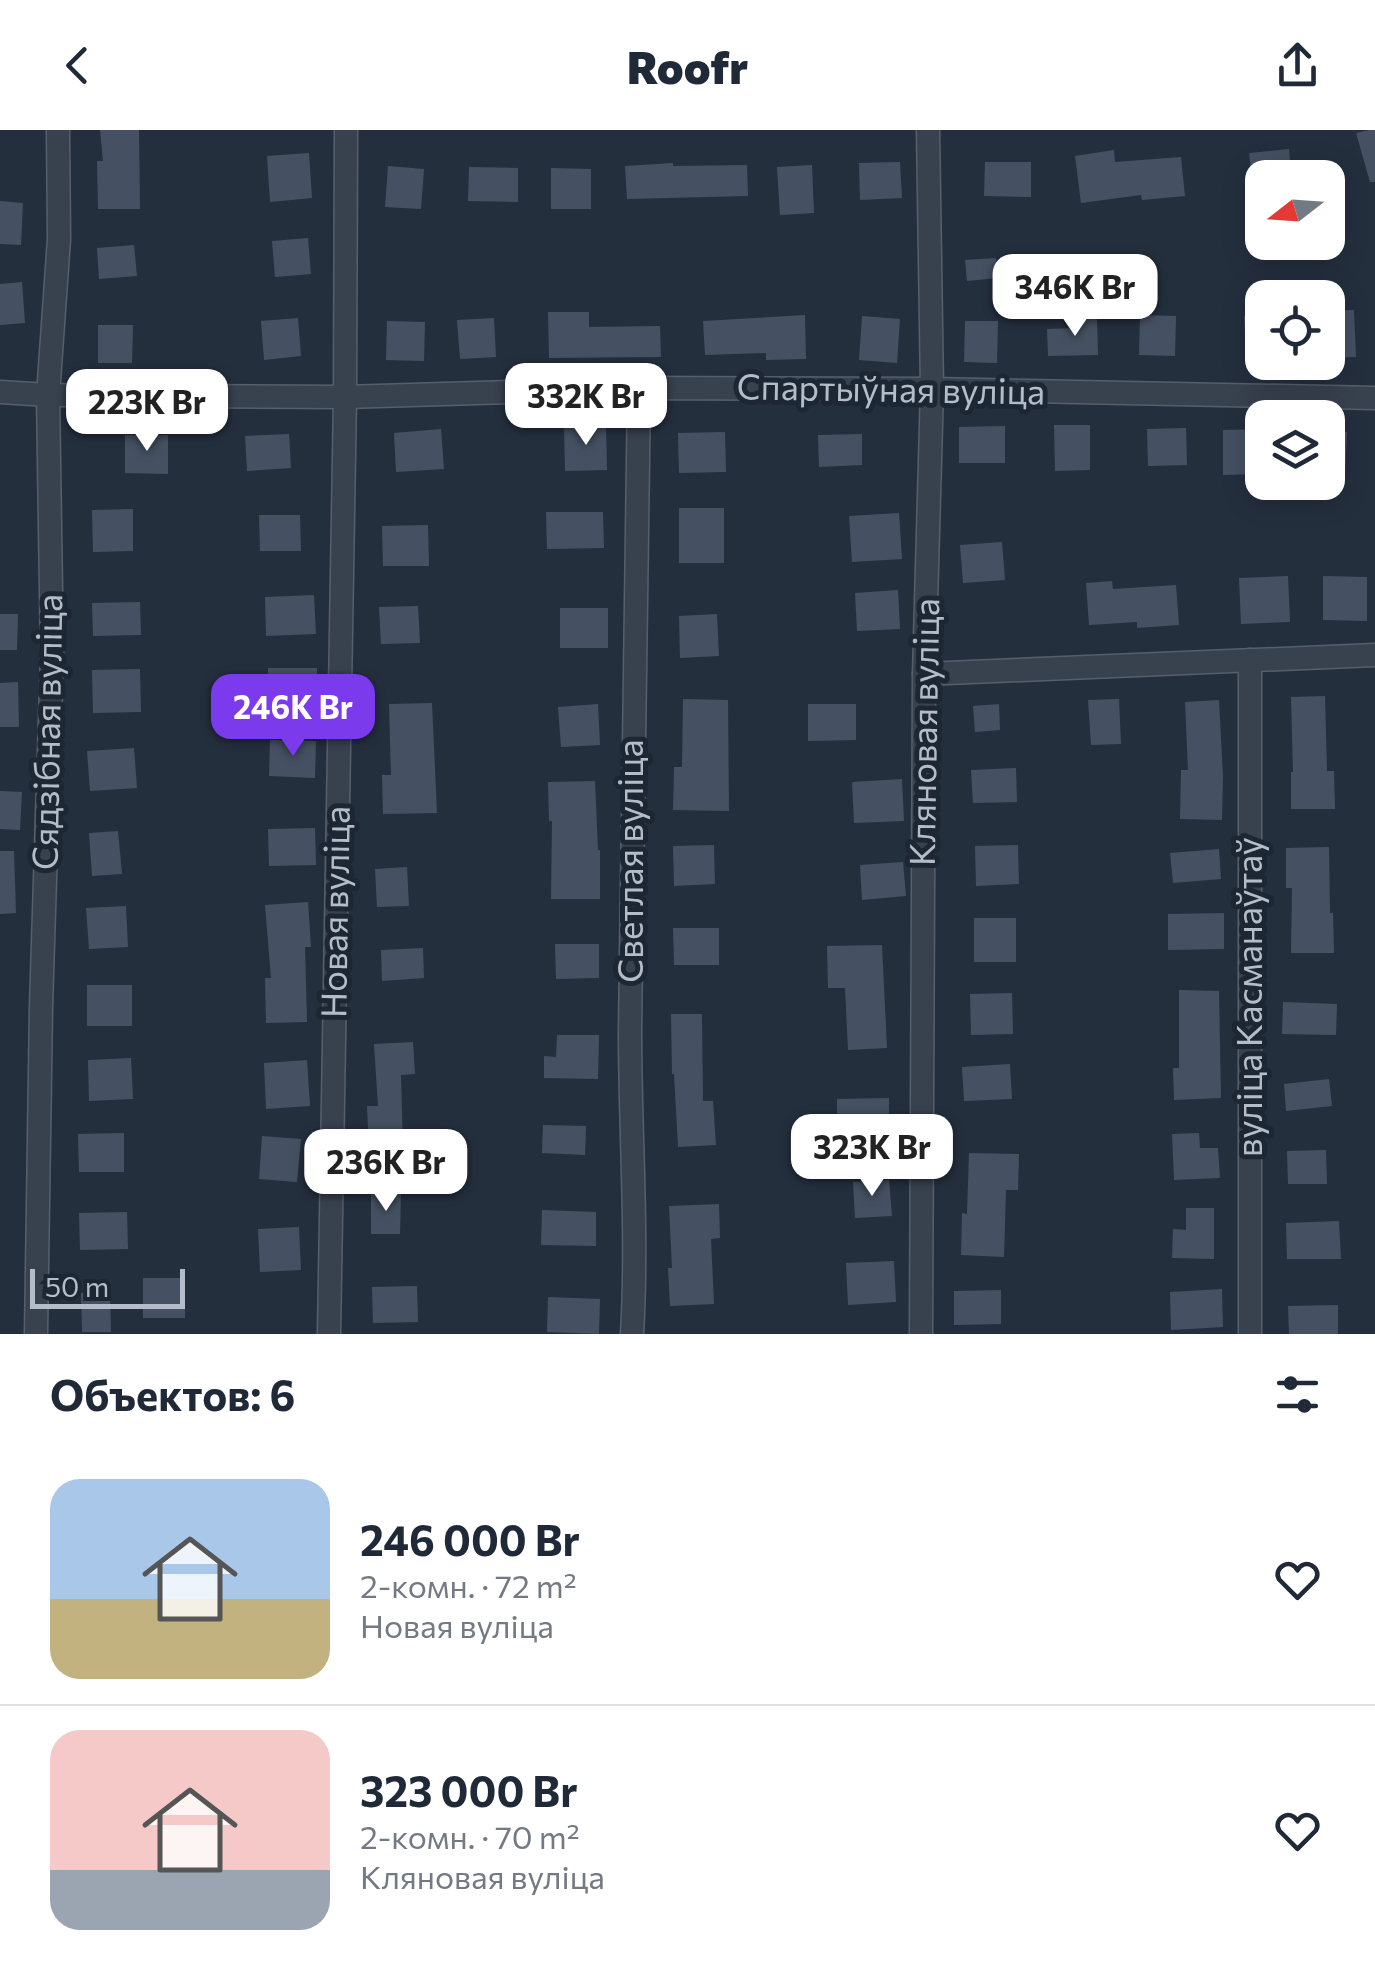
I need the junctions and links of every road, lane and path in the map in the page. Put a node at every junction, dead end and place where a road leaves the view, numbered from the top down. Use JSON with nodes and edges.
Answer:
{"nodes":[{"id":1,"x":58,"y":130,"type":"edge"},
{"id":2,"x":346,"y":130,"type":"edge"},
{"id":3,"x":928,"y":130,"type":"edge"},
{"id":4,"x":639,"y":388,"type":"junction"},
{"id":5,"x":932,"y":389,"type":"junction"},
{"id":6,"x":0,"y":392,"type":"edge"},
{"id":7,"x":48,"y":396,"type":"junction"},
{"id":8,"x":345,"y":397,"type":"junction"},
{"id":9,"x":1375,"y":398,"type":"edge"},
{"id":10,"x":1375,"y":656,"type":"edge"},
{"id":11,"x":1250,"y":660,"type":"junction"},
{"id":12,"x":924,"y":674,"type":"junction"},
{"id":13,"x":36,"y":1334,"type":"edge"},
{"id":14,"x":330,"y":1334,"type":"edge"},
{"id":15,"x":632,"y":1334,"type":"edge"},
{"id":16,"x":920,"y":1334,"type":"edge"},
{"id":17,"x":1250,"y":1334,"type":"edge"}],
"edges":[{"from":1,"to":7,"type":"street","name":"Сядзібная вуліца"},
{"from":2,"to":8,"type":"street","name":"Новая вуліца"},
{"from":3,"to":5,"type":"street","name":"Кляновая вуліца"},
{"from":4,"to":5,"type":"street","name":"Спартыўная вуліца"},
{"from":4,"to":8,"type":"street","name":"Спартыўная вуліца"},
{"from":4,"to":15,"type":"street","name":"Светлая вуліца"},
{"from":5,"to":9,"type":"street","name":"Спартыўная вуліца"},
{"from":5,"to":12,"type":"street","name":"Кляновая вуліца"},
{"from":6,"to":7,"type":"street","name":"Спартыўная вуліца"},
{"from":7,"to":8,"type":"street","name":"Спартыўная вуліца"},
{"from":7,"to":13,"type":"street","name":"Сядзібная вуліца"},
{"from":8,"to":14,"type":"street","name":"Новая вуліца"},
{"from":10,"to":11,"type":"street"},
{"from":11,"to":12,"type":"street"},
{"from":11,"to":17,"type":"street","name":"вуліца Касманаўтаў"},
{"from":12,"to":16,"type":"street","name":"Кляновая вуліца"}]}
